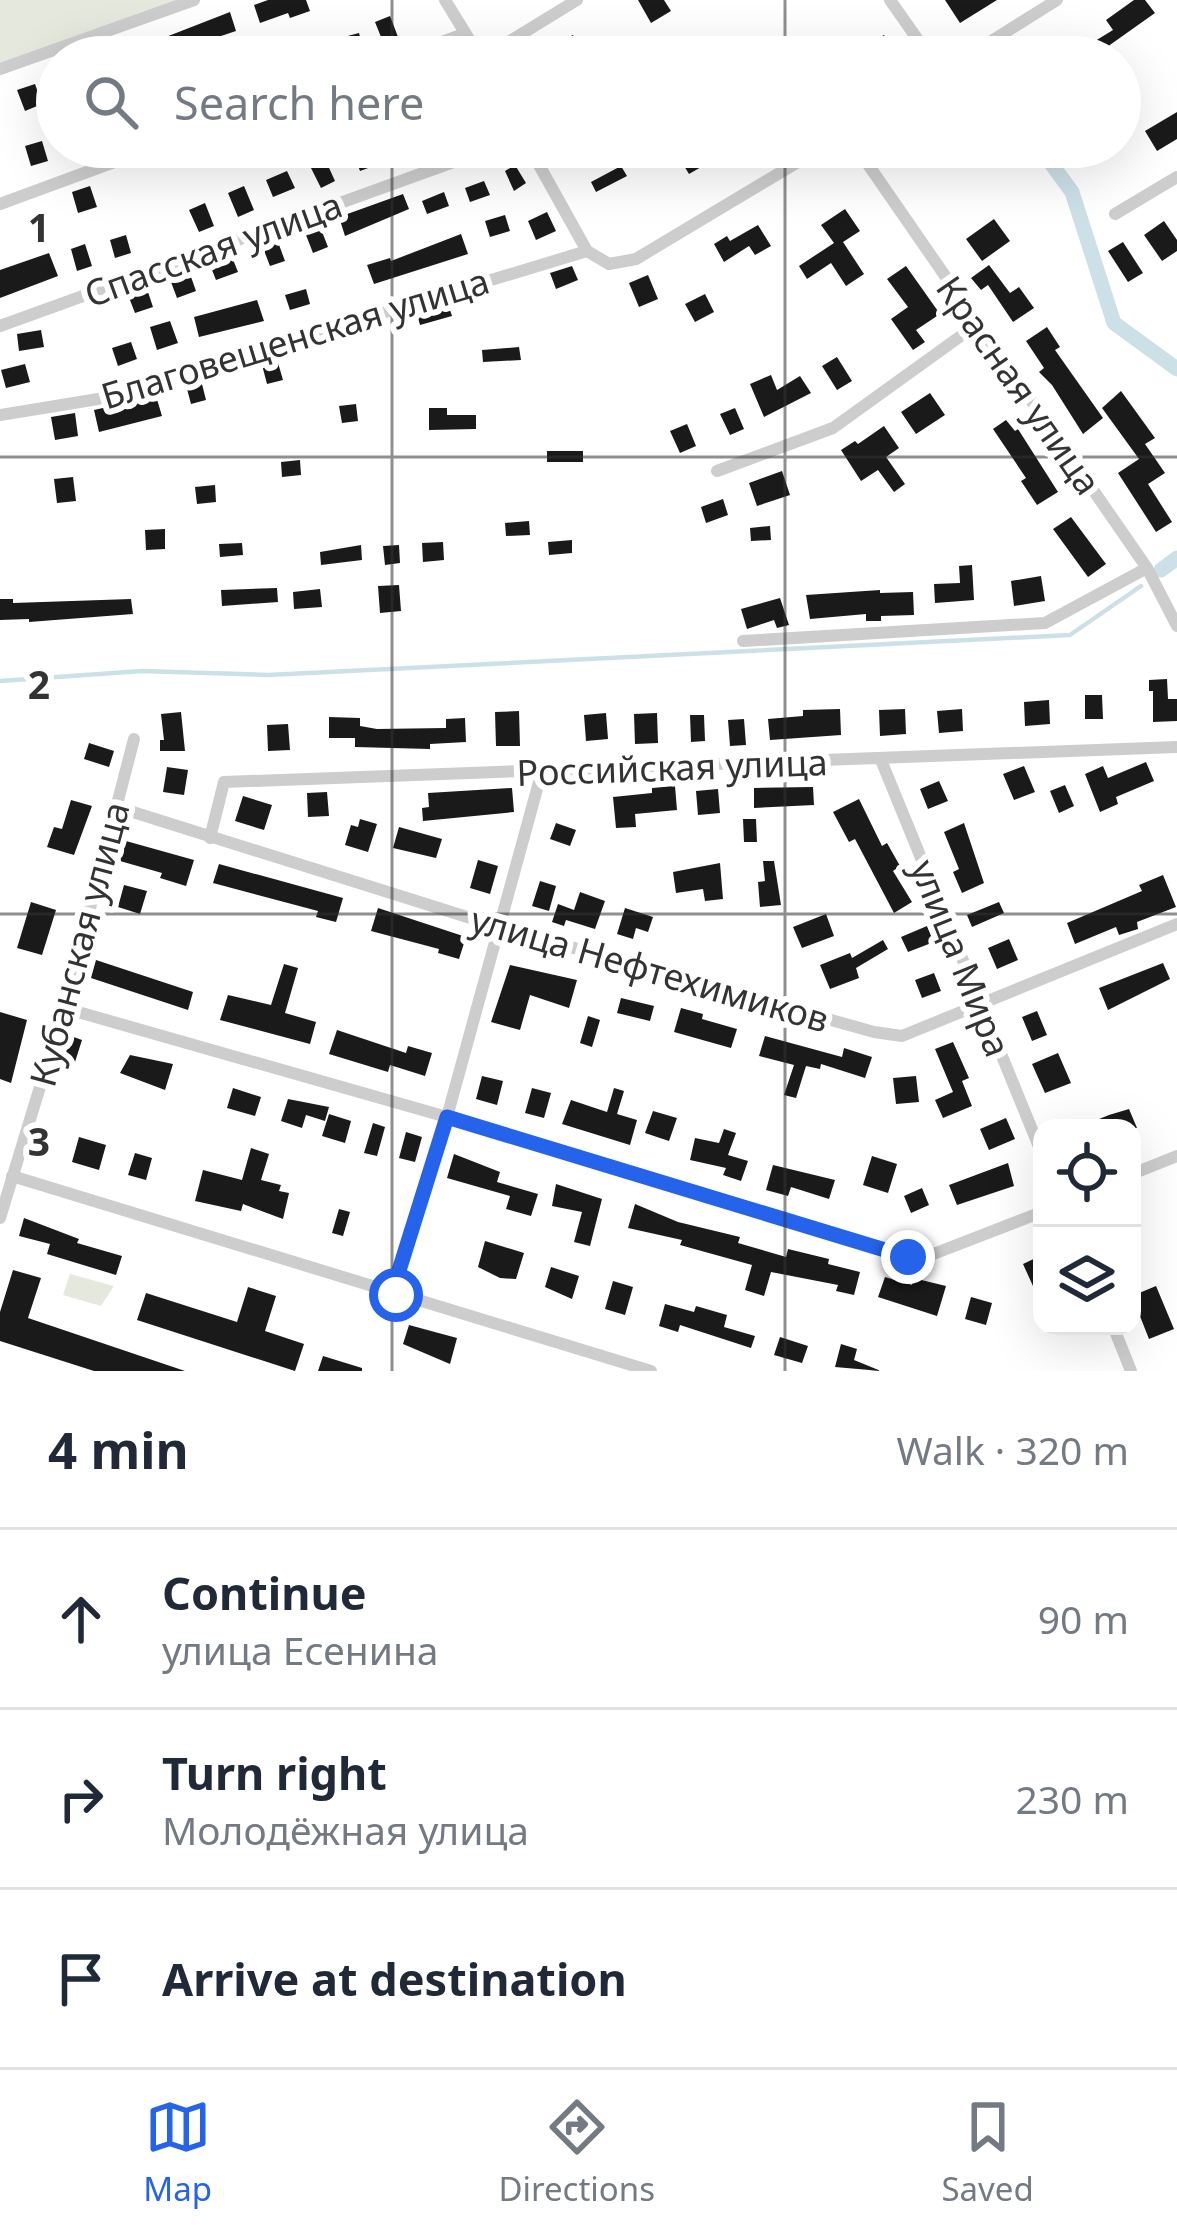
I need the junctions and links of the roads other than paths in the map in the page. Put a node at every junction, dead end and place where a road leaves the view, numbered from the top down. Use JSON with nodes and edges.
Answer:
{"nodes":[{"id":1,"x":194,"y":0,"type":"edge"},
{"id":2,"x":445,"y":0,"type":"edge"},
{"id":3,"x":577,"y":0,"type":"edge"},
{"id":4,"x":890,"y":0,"type":"edge"},
{"id":5,"x":1057,"y":0,"type":"edge"},
{"id":6,"x":464,"y":34,"type":"joint"},
{"id":7,"x":93,"y":36,"type":"edge"},
{"id":8,"x":458,"y":36,"type":"edge"},
{"id":9,"x":517,"y":36,"type":"edge"},
{"id":10,"x":915,"y":36,"type":"edge"},
{"id":11,"x":1000,"y":36,"type":"edge"},
{"id":12,"x":36,"y":56,"type":"edge"},
{"id":13,"x":0,"y":69,"type":"edge"},
{"id":14,"x":98,"y":168,"type":"edge"},
{"id":15,"x":437,"y":168,"type":"edge"},
{"id":16,"x":541,"y":168,"type":"edge"},
{"id":17,"x":788,"y":168,"type":"edge"},
{"id":18,"x":870,"y":168,"type":"edge"},
{"id":19,"x":1177,"y":177,"type":"edge"},
{"id":20,"x":0,"y":204,"type":"edge"},
{"id":21,"x":1115,"y":214,"type":"dead end"},
{"id":22,"x":587,"y":251,"type":"junction"},
{"id":23,"x":0,"y":326,"type":"edge"},
{"id":24,"x":976,"y":326,"type":"junction"},
{"id":25,"x":0,"y":415,"type":"edge"},
{"id":26,"x":717,"y":471,"type":"dead end"},
{"id":27,"x":1147,"y":568,"type":"junction"},
{"id":28,"x":1177,"y":625,"type":"edge"},
{"id":29,"x":743,"y":640,"type":"dead end"},
{"id":30,"x":134,"y":739,"type":"dead end"},
{"id":31,"x":1177,"y":747,"type":"edge"},
{"id":32,"x":881,"y":760,"type":"junction"},
{"id":33,"x":542,"y":771,"type":"junction"},
{"id":34,"x":116,"y":807,"type":"junction"},
{"id":35,"x":210,"y":838,"type":"junction"},
{"id":36,"x":1177,"y":924,"type":"edge"},
{"id":37,"x":499,"y":927,"type":"junction"},
{"id":38,"x":979,"y":1005,"type":"junction"},
{"id":39,"x":64,"y":1008,"type":"junction"},
{"id":40,"x":447,"y":1117,"type":"junction"},
{"id":41,"x":1033,"y":1133,"type":"edge"},
{"id":42,"x":1177,"y":1156,"type":"edge"},
{"id":43,"x":1141,"y":1170,"type":"edge"},
{"id":44,"x":13,"y":1176,"type":"junction"},
{"id":45,"x":1033,"y":1215,"type":"edge"},
{"id":46,"x":0,"y":1218,"type":"edge"},
{"id":47,"x":392,"y":1293,"type":"junction"},
{"id":48,"x":1117,"y":1335,"type":"edge"},
{"id":49,"x":652,"y":1371,"type":"edge"},
{"id":50,"x":1131,"y":1371,"type":"edge"}],
"edges":[{"from":1,"to":7,"type":"street"},
{"from":2,"to":6,"type":"street"},
{"from":3,"to":9,"type":"street"},
{"from":4,"to":10,"type":"street"},
{"from":5,"to":11,"type":"street"},
{"from":6,"to":8,"type":"street"},
{"from":12,"to":13,"type":"street"},
{"from":14,"to":20,"type":"street"},
{"from":15,"to":23,"type":"street","name":"Спасская улица"},
{"from":16,"to":22,"type":"street"},
{"from":17,"to":22,"type":"street"},
{"from":18,"to":24,"type":"street","name":"Красная улица"},
{"from":19,"to":21,"type":"street"},
{"from":22,"to":25,"type":"street","name":"Благовещенская улица"},
{"from":24,"to":26,"type":"street"},
{"from":24,"to":27,"type":"street","name":"Красная улица"},
{"from":27,"to":28,"type":"street","name":"Красная улица"},
{"from":27,"to":29,"type":"street"},
{"from":30,"to":34,"type":"street","name":"Кубанская улица"},
{"from":31,"to":32,"type":"street","name":"Российская улица"},
{"from":32,"to":33,"type":"street","name":"Российская улица"},
{"from":32,"to":38,"type":"street","name":"улица Мира"},
{"from":33,"to":35,"type":"street","name":"Российская улица"},
{"from":33,"to":37,"type":"street"},
{"from":34,"to":35,"type":"street","name":"улица Нефтехимиков"},
{"from":34,"to":39,"type":"street","name":"Кубанская улица"},
{"from":35,"to":37,"type":"street","name":"улица Нефтехимиков"},
{"from":36,"to":38,"type":"street","name":"улица Нефтехимиков"},
{"from":37,"to":38,"type":"street","name":"улица Нефтехимиков"},
{"from":37,"to":40,"type":"street"},
{"from":38,"to":41,"type":"street","name":"улица Мира"},
{"from":39,"to":40,"type":"street"},
{"from":39,"to":44,"type":"street","name":"Кубанская улица"},
{"from":40,"to":45,"type":"street"},
{"from":40,"to":47,"type":"street"},
{"from":42,"to":43,"type":"street"},
{"from":44,"to":46,"type":"street","name":"Кубанская улица"},
{"from":44,"to":47,"type":"street"},
{"from":47,"to":49,"type":"street"},
{"from":48,"to":50,"type":"street"}]}
